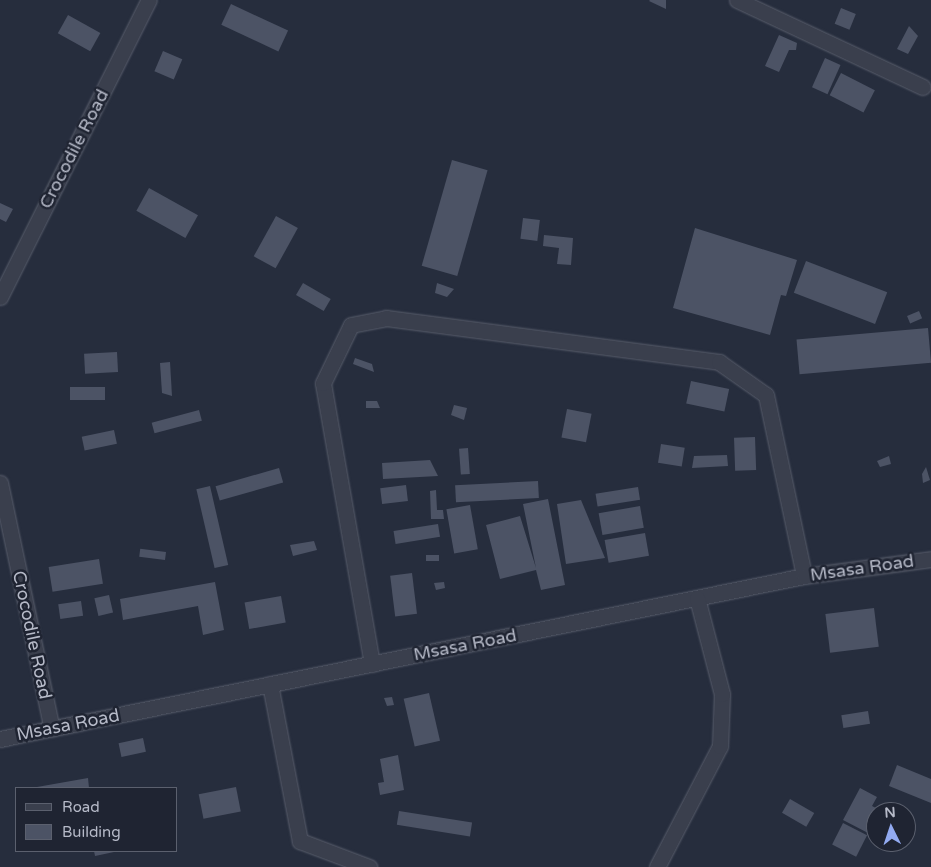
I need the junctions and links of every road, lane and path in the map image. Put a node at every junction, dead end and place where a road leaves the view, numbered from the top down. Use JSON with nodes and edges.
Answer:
{"nodes":[{"id":1,"x":149,"y":0,"type":"edge"},
{"id":2,"x":737,"y":0,"type":"edge"},
{"id":3,"x":923,"y":87,"type":"dead end"},
{"id":4,"x":0,"y":297,"type":"edge"},
{"id":5,"x":0,"y":483,"type":"edge"},
{"id":6,"x":931,"y":559,"type":"edge"},
{"id":7,"x":804,"y":576,"type":"junction"},
{"id":8,"x":697,"y":598,"type":"junction"},
{"id":9,"x":372,"y":664,"type":"junction"},
{"id":10,"x":270,"y":684,"type":"junction"},
{"id":11,"x":52,"y":729,"type":"junction"},
{"id":12,"x":0,"y":739,"type":"edge"},
{"id":13,"x":369,"y":867,"type":"edge"},
{"id":14,"x":656,"y":867,"type":"edge"}],
"edges":[{"from":1,"to":4,"type":"street","name":"Crocodile Road"},
{"from":2,"to":3,"type":"street"},
{"from":5,"to":11,"type":"street","name":"Crocodile Road"},
{"from":6,"to":7,"type":"street","name":"Msasa Road"},
{"from":7,"to":8,"type":"street","name":"Msasa Road"},
{"from":7,"to":9,"type":"street"},
{"from":8,"to":9,"type":"street","name":"Msasa Road"},
{"from":8,"to":14,"type":"street"},
{"from":9,"to":10,"type":"street","name":"Msasa Road"},
{"from":10,"to":11,"type":"street","name":"Msasa Road"},
{"from":10,"to":13,"type":"street"},
{"from":11,"to":12,"type":"street","name":"Msasa Road"}]}
